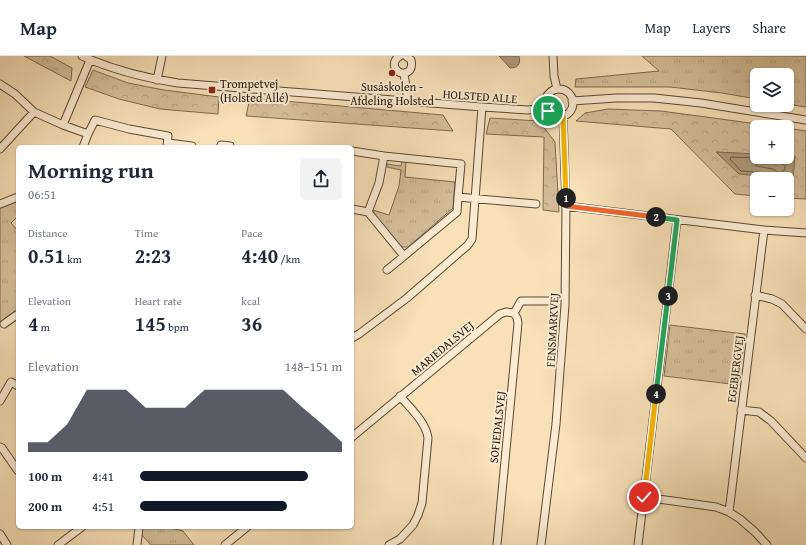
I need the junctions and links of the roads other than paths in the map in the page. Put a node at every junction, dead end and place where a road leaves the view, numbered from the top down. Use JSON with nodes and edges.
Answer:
{"nodes":[{"id":1,"x":82,"y":56,"type":"edge"},
{"id":2,"x":162,"y":56,"type":"edge"},
{"id":3,"x":400,"y":56,"type":"edge"},
{"id":4,"x":406,"y":56,"type":"edge"},
{"id":5,"x":553,"y":56,"type":"edge"},
{"id":6,"x":90,"y":60,"type":"junction"},
{"id":7,"x":404,"y":73,"type":"junction"},
{"id":8,"x":157,"y":80,"type":"junction"},
{"id":9,"x":0,"y":84,"type":"edge"},
{"id":10,"x":557,"y":89,"type":"junction"},
{"id":11,"x":408,"y":101,"type":"junction"},
{"id":12,"x":572,"y":101,"type":"junction"},
{"id":13,"x":482,"y":107,"type":"junction"},
{"id":14,"x":546,"y":108,"type":"junction"},
{"id":15,"x":34,"y":112,"type":"junction"},
{"id":16,"x":563,"y":116,"type":"junction"},
{"id":17,"x":806,"y":120,"type":"edge"},
{"id":18,"x":63,"y":125,"type":"junction"},
{"id":19,"x":88,"y":134,"type":"junction"},
{"id":20,"x":84,"y":145,"type":"edge"},
{"id":21,"x":167,"y":145,"type":"edge"},
{"id":22,"x":0,"y":149,"type":"edge"},
{"id":23,"x":354,"y":151,"type":"edge"},
{"id":24,"x":384,"y":156,"type":"junction"},
{"id":25,"x":458,"y":197,"type":"junction"},
{"id":26,"x":16,"y":198,"type":"edge"},
{"id":27,"x":475,"y":199,"type":"junction"},
{"id":28,"x":0,"y":204,"type":"edge"},
{"id":29,"x":536,"y":204,"type":"dead end"},
{"id":30,"x":566,"y":206,"type":"junction"},
{"id":31,"x":354,"y":209,"type":"edge"},
{"id":32,"x":368,"y":212,"type":"junction"},
{"id":33,"x":677,"y":220,"type":"junction"},
{"id":34,"x":764,"y":230,"type":"junction"},
{"id":35,"x":806,"y":233,"type":"edge"},
{"id":36,"x":404,"y":256,"type":"junction"},
{"id":37,"x":387,"y":270,"type":"dead end"},
{"id":38,"x":756,"y":295,"type":"junction"},
{"id":39,"x":552,"y":301,"type":"dead end"},
{"id":40,"x":514,"y":313,"type":"junction"},
{"id":41,"x":16,"y":315,"type":"edge"},
{"id":42,"x":4,"y":324,"type":"dead end"},
{"id":43,"x":806,"y":329,"type":"edge"},
{"id":44,"x":354,"y":337,"type":"edge"},
{"id":45,"x":16,"y":385,"type":"edge"},
{"id":46,"x":400,"y":396,"type":"junction"},
{"id":47,"x":0,"y":401,"type":"edge"},
{"id":48,"x":741,"y":410,"type":"junction"},
{"id":49,"x":354,"y":435,"type":"edge"},
{"id":50,"x":0,"y":447,"type":"edge"},
{"id":51,"x":806,"y":458,"type":"edge"},
{"id":52,"x":16,"y":468,"type":"edge"},
{"id":53,"x":644,"y":497,"type":"junction"},
{"id":54,"x":729,"y":512,"type":"junction"},
{"id":55,"x":79,"y":529,"type":"edge"},
{"id":56,"x":140,"y":529,"type":"edge"},
{"id":57,"x":245,"y":529,"type":"edge"},
{"id":58,"x":0,"y":534,"type":"edge"},
{"id":59,"x":7,"y":545,"type":"edge"},
{"id":60,"x":58,"y":545,"type":"edge"},
{"id":61,"x":137,"y":545,"type":"edge"},
{"id":62,"x":225,"y":545,"type":"edge"},
{"id":63,"x":390,"y":545,"type":"edge"},
{"id":64,"x":497,"y":545,"type":"edge"},
{"id":65,"x":541,"y":545,"type":"edge"},
{"id":66,"x":638,"y":545,"type":"edge"},
{"id":67,"x":767,"y":545,"type":"edge"}],
"edges":[{"from":1,"to":6,"type":"street","name":"HOLSTED ALLE"},
{"from":2,"to":8,"type":"street"},
{"from":3,"to":7,"type":"street"},
{"from":4,"to":7,"type":"street"},
{"from":5,"to":10,"type":"street"},
{"from":6,"to":8,"type":"street","name":"HOLSTED ALLE"},
{"from":6,"to":18,"type":"street"},
{"from":7,"to":11,"type":"street"},
{"from":8,"to":11,"type":"street","name":"HOLSTED ALLE"},
{"from":9,"to":15,"type":"street"},
{"from":10,"to":12,"type":"street"},
{"from":10,"to":14,"type":"street"},
{"from":11,"to":13,"type":"street","name":"HOLSTED ALLE"},
{"from":12,"to":16,"type":"street"},
{"from":12,"to":17,"type":"street"},
{"from":13,"to":14,"type":"street","name":"HOLSTED ALLE"},
{"from":13,"to":27,"type":"street"},
{"from":14,"to":16,"type":"street"},
{"from":15,"to":18,"type":"street"},
{"from":15,"to":22,"type":"street"},
{"from":16,"to":30,"type":"street","name":"FENSMARKVEJ"},
{"from":18,"to":19,"type":"street"},
{"from":19,"to":20,"type":"street"},
{"from":19,"to":21,"type":"street"},
{"from":23,"to":24,"type":"street"},
{"from":24,"to":25,"type":"street"},
{"from":24,"to":32,"type":"street"},
{"from":25,"to":27,"type":"street"},
{"from":25,"to":36,"type":"street"},
{"from":26,"to":28,"type":"street"},
{"from":27,"to":29,"type":"street"},
{"from":27,"to":44,"type":"street"},
{"from":30,"to":33,"type":"street"},
{"from":30,"to":65,"type":"street","name":"FENSMARKVEJ"},
{"from":31,"to":32,"type":"street"},
{"from":32,"to":36,"type":"street"},
{"from":33,"to":34,"type":"street"},
{"from":33,"to":53,"type":"street"},
{"from":34,"to":35,"type":"street"},
{"from":34,"to":38,"type":"street","name":"EGEBJERGVEJ"},
{"from":36,"to":37,"type":"street"},
{"from":38,"to":43,"type":"street"},
{"from":38,"to":48,"type":"street","name":"EGEBJERGVEJ"},
{"from":39,"to":40,"type":"street","name":"MARIEDALSVEJ"},
{"from":40,"to":46,"type":"street","name":"MARIEDALSVEJ"},
{"from":40,"to":64,"type":"street","name":"SOFIEDALSVEJ"},
{"from":41,"to":42,"type":"street"},
{"from":45,"to":47,"type":"street"},
{"from":46,"to":49,"type":"street","name":"MARIEDALSVEJ"},
{"from":46,"to":63,"type":"street"},
{"from":48,"to":51,"type":"street"},
{"from":48,"to":54,"type":"street","name":"EGEBJERGVEJ"},
{"from":50,"to":52,"type":"street"},
{"from":53,"to":54,"type":"street"},
{"from":53,"to":66,"type":"street"},
{"from":54,"to":67,"type":"street"},
{"from":55,"to":60,"type":"street"},
{"from":56,"to":61,"type":"street"},
{"from":57,"to":62,"type":"street"},
{"from":58,"to":59,"type":"street"}]}
